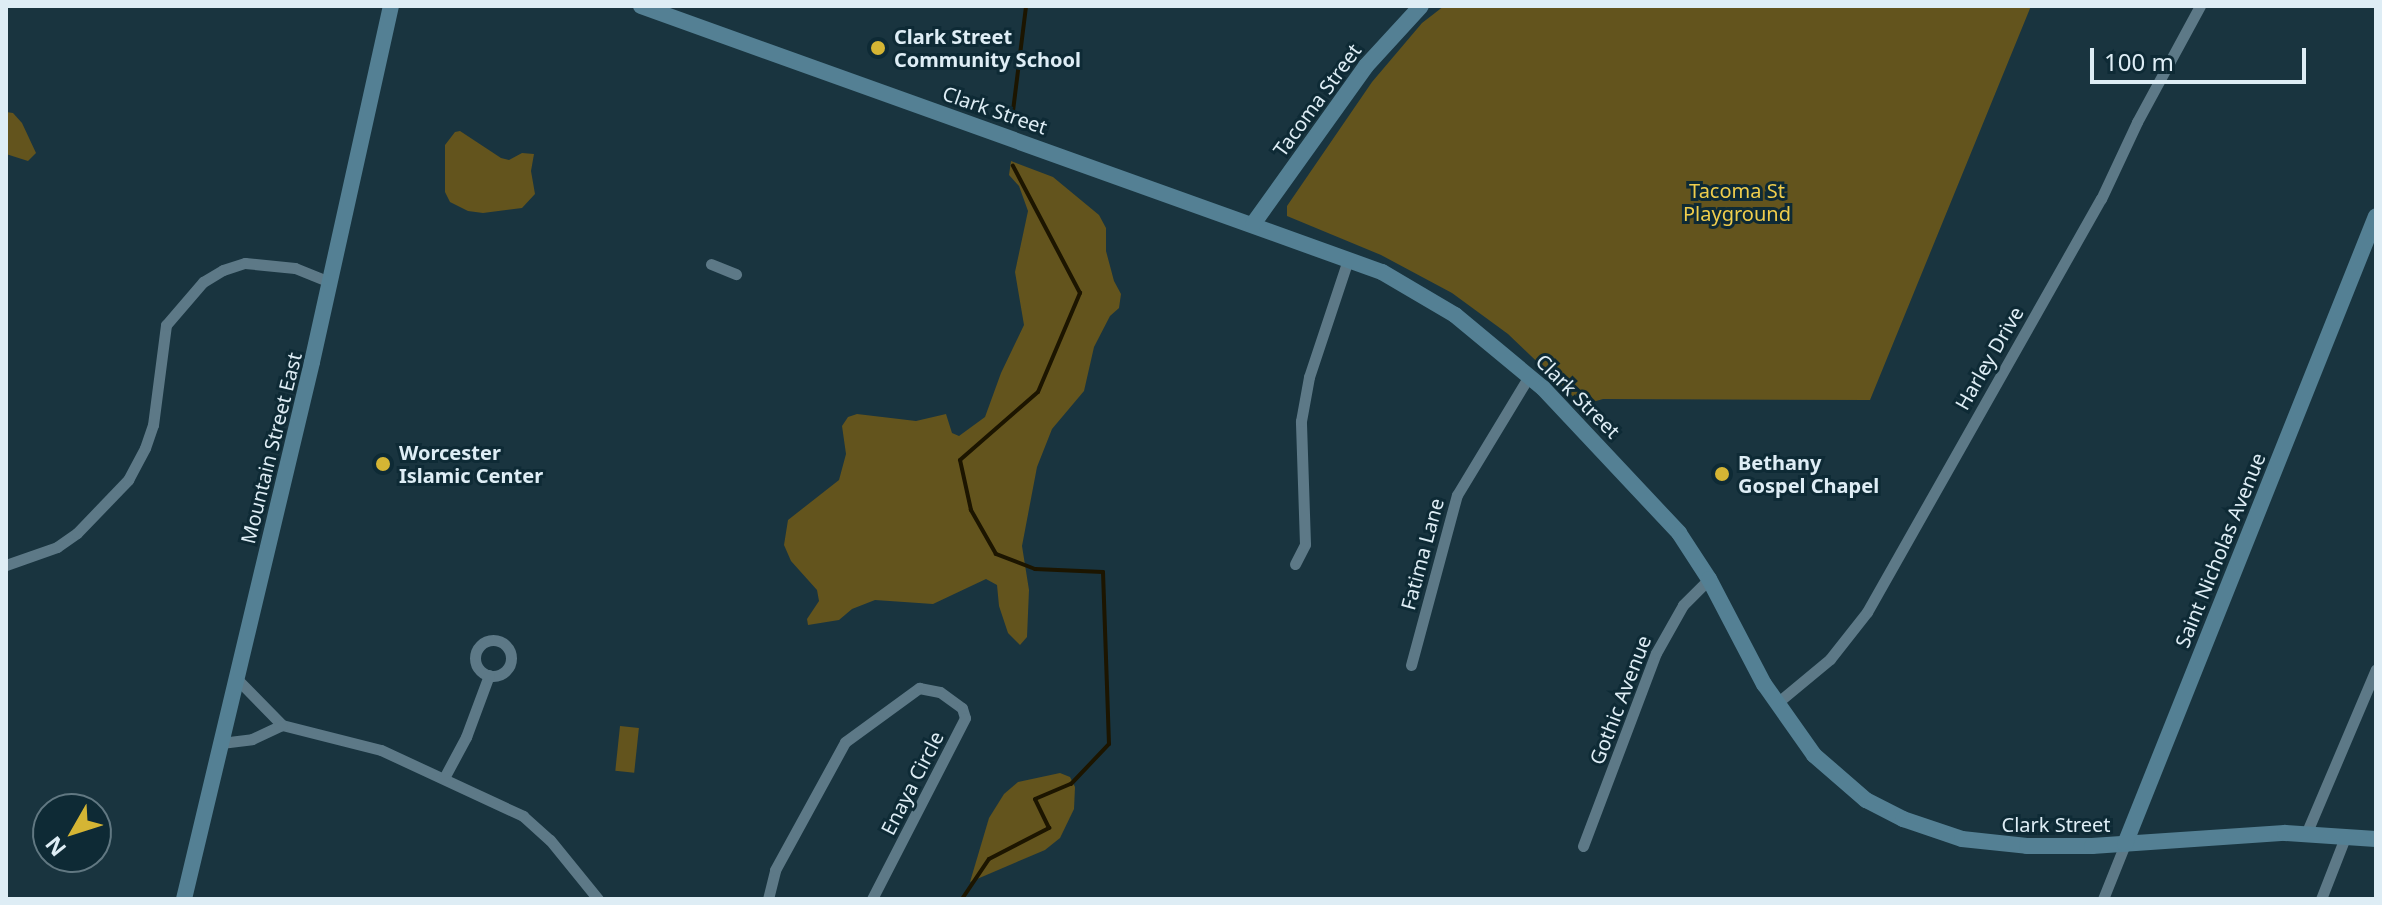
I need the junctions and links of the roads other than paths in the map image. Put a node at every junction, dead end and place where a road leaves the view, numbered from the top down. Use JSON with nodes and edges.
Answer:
{"nodes":[{"id":1,"x":391,"y":6,"type":"edge"},
{"id":2,"x":641,"y":6,"type":"edge"},
{"id":3,"x":1421,"y":6,"type":"edge"},
{"id":4,"x":2200,"y":6,"type":"edge"},
{"id":5,"x":2376,"y":216,"type":"edge"},
{"id":6,"x":1253,"y":224,"type":"junction"},
{"id":7,"x":1348,"y":260,"type":"junction"},
{"id":8,"x":711,"y":264,"type":"dead end"},
{"id":9,"x":736,"y":274,"type":"dead end"},
{"id":10,"x":330,"y":282,"type":"junction"},
{"id":11,"x":1529,"y":376,"type":"junction"},
{"id":12,"x":1295,"y":564,"type":"dead end"},
{"id":13,"x":6,"y":565,"type":"edge"},
{"id":14,"x":1709,"y":579,"type":"junction"},
{"id":15,"x":1411,"y":665,"type":"dead end"},
{"id":16,"x":2376,"y":669,"type":"edge"},
{"id":17,"x":489,"y":675,"type":"dead end"},
{"id":18,"x":236,"y":678,"type":"junction"},
{"id":19,"x":1777,"y":703,"type":"junction"},
{"id":20,"x":282,"y":725,"type":"junction"},
{"id":21,"x":221,"y":743,"type":"junction"},
{"id":22,"x":444,"y":778,"type":"junction"},
{"id":23,"x":2306,"y":834,"type":"junction"},
{"id":24,"x":2346,"y":835,"type":"junction"},
{"id":25,"x":2376,"y":839,"type":"edge"},
{"id":26,"x":2125,"y":844,"type":"junction"},
{"id":27,"x":1583,"y":846,"type":"dead end"},
{"id":28,"x":184,"y":899,"type":"edge"},
{"id":29,"x":598,"y":899,"type":"edge"},
{"id":30,"x":768,"y":899,"type":"edge"},
{"id":31,"x":872,"y":899,"type":"edge"},
{"id":32,"x":2103,"y":899,"type":"edge"},
{"id":33,"x":2321,"y":899,"type":"edge"}],
"edges":[{"from":1,"to":10,"type":"street","name":"Mountain Street East"},
{"from":2,"to":6,"type":"street","name":"Clark Street"},
{"from":3,"to":6,"type":"street","name":"Tacoma Street"},
{"from":4,"to":19,"type":"street","name":"Harley Drive"},
{"from":5,"to":26,"type":"street","name":"Saint Nicholas Avenue"},
{"from":6,"to":7,"type":"street","name":"Clark Street"},
{"from":7,"to":11,"type":"street","name":"Clark Street"},
{"from":7,"to":12,"type":"street"},
{"from":8,"to":9,"type":"street"},
{"from":10,"to":13,"type":"street"},
{"from":10,"to":18,"type":"street","name":"Mountain Street East"},
{"from":11,"to":14,"type":"street","name":"Clark Street"},
{"from":11,"to":15,"type":"street","name":"Fatima Lane"},
{"from":14,"to":19,"type":"street","name":"Clark Street"},
{"from":14,"to":27,"type":"street","name":"Gothic Avenue"},
{"from":16,"to":23,"type":"street"},
{"from":17,"to":22,"type":"street"},
{"from":18,"to":20,"type":"street"},
{"from":18,"to":21,"type":"street","name":"Mountain Street East"},
{"from":19,"to":26,"type":"street","name":"Clark Street"},
{"from":20,"to":21,"type":"street"},
{"from":20,"to":22,"type":"street"},
{"from":21,"to":28,"type":"street","name":"Mountain Street East"},
{"from":22,"to":29,"type":"street"},
{"from":23,"to":24,"type":"street","name":"Clark Street"},
{"from":23,"to":26,"type":"street","name":"Clark Street"},
{"from":24,"to":25,"type":"street","name":"Clark Street"},
{"from":24,"to":33,"type":"street"},
{"from":26,"to":32,"type":"street","name":"Saint Nicholas Avenue"},
{"from":30,"to":31,"type":"street","name":"Enaya Circle"}]}
